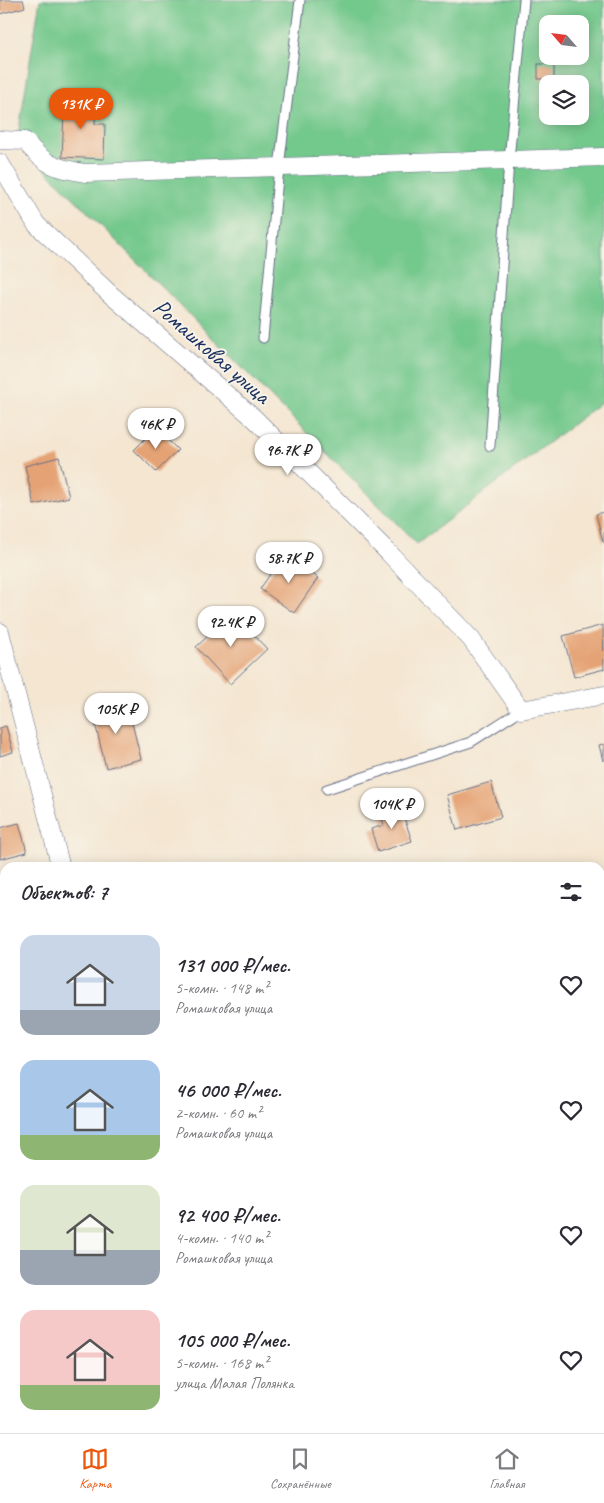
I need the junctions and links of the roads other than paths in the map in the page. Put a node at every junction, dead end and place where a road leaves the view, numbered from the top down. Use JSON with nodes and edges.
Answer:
{"nodes":[{"id":1,"x":300,"y":0,"type":"edge"},
{"id":2,"x":524,"y":0,"type":"edge"},
{"id":3,"x":0,"y":140,"type":"edge"},
{"id":4,"x":604,"y":157,"type":"edge"},
{"id":5,"x":509,"y":160,"type":"junction"},
{"id":6,"x":0,"y":163,"type":"edge"},
{"id":7,"x":278,"y":167,"type":"junction"},
{"id":8,"x":263,"y":338,"type":"dead end"},
{"id":9,"x":490,"y":446,"type":"dead end"},
{"id":10,"x":0,"y":632,"type":"edge"},
{"id":11,"x":604,"y":695,"type":"edge"},
{"id":12,"x":521,"y":710,"type":"junction"},
{"id":13,"x":327,"y":789,"type":"dead end"},
{"id":14,"x":59,"y":862,"type":"edge"}],
"edges":[{"from":1,"to":7,"type":"lane"},
{"from":2,"to":5,"type":"lane"},
{"from":3,"to":7,"type":"street"},
{"from":4,"to":5,"type":"street"},
{"from":5,"to":7,"type":"street"},
{"from":5,"to":9,"type":"lane"},
{"from":6,"to":12,"type":"street","name":"Ромашковая улица"},
{"from":7,"to":8,"type":"lane"},
{"from":10,"to":14,"type":"street"},
{"from":11,"to":12,"type":"street"},
{"from":12,"to":13,"type":"lane"}]}
